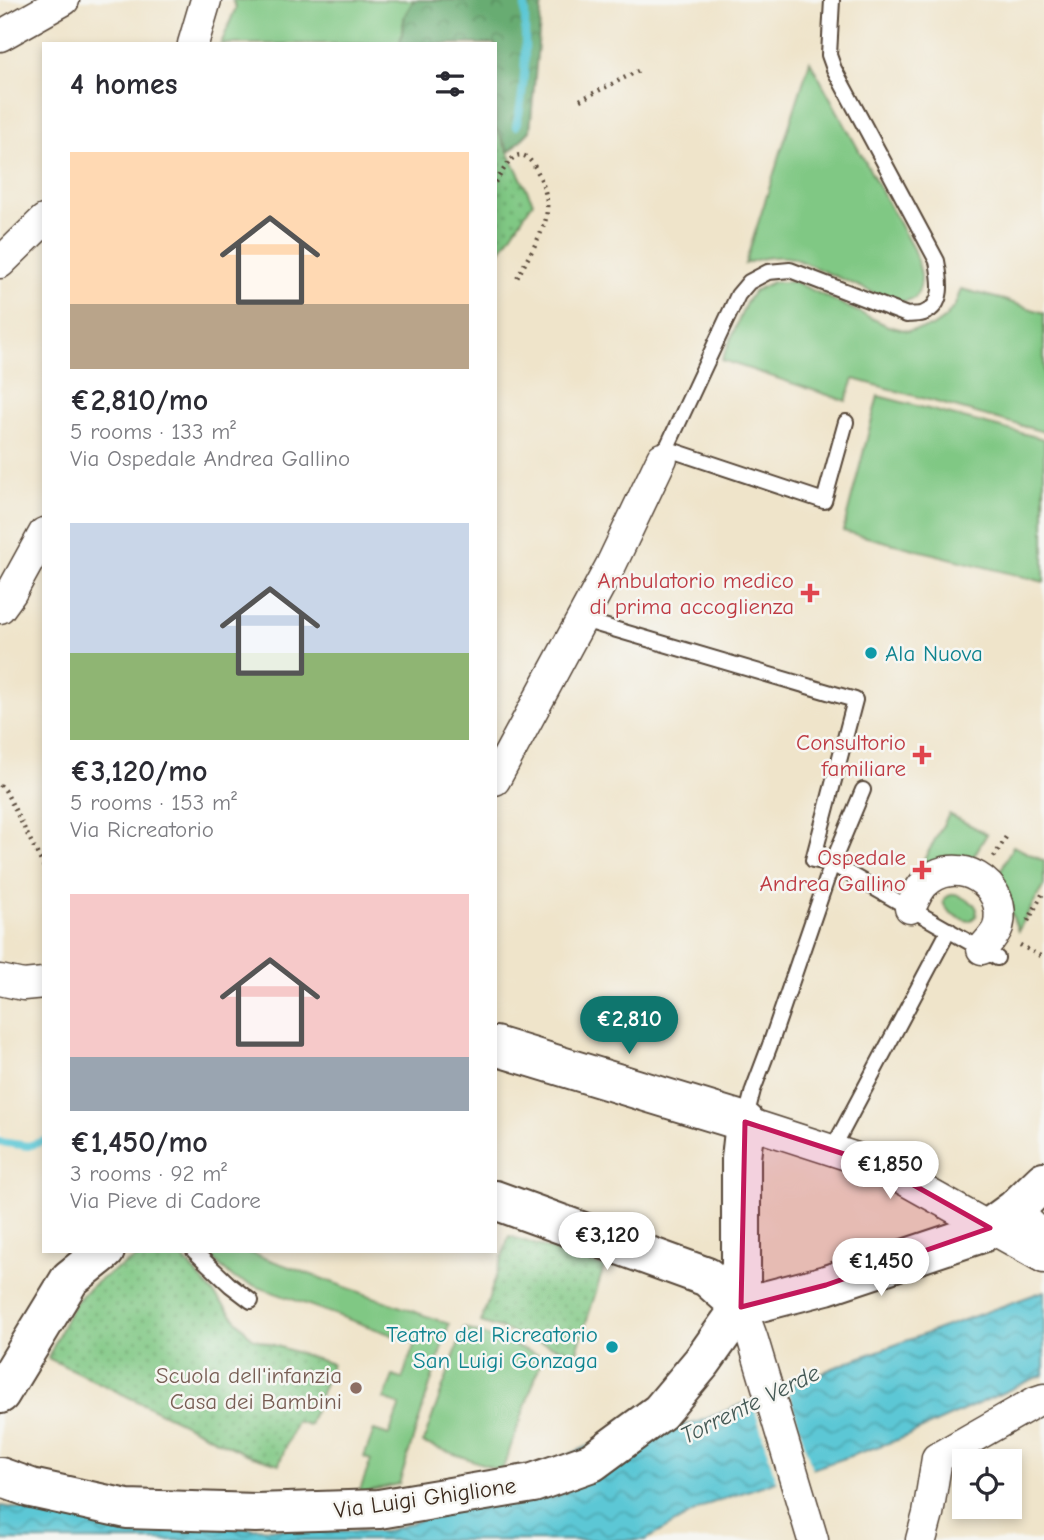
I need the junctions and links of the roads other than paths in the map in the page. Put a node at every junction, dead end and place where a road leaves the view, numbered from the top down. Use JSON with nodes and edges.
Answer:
{"nodes":[{"id":1,"x":64,"y":0,"type":"edge"},
{"id":2,"x":206,"y":0,"type":"edge"},
{"id":3,"x":832,"y":0,"type":"edge"},
{"id":4,"x":0,"y":36,"type":"edge"},
{"id":5,"x":194,"y":42,"type":"edge"},
{"id":6,"x":42,"y":222,"type":"edge"},
{"id":7,"x":0,"y":263,"type":"edge"},
{"id":8,"x":846,"y":422,"type":"dead end"},
{"id":9,"x":663,"y":453,"type":"junction"},
{"id":10,"x":42,"y":537,"type":"edge"},
{"id":11,"x":0,"y":608,"type":"edge"},
{"id":12,"x":583,"y":620,"type":"junction"},
{"id":13,"x":497,"y":776,"type":"edge"},
{"id":14,"x":863,"y":790,"type":"dead end"},
{"id":15,"x":832,"y":864,"type":"junction"},
{"id":16,"x":910,"y":908,"type":"junction"},
{"id":17,"x":949,"y":930,"type":"junction"},
{"id":18,"x":990,"y":953,"type":"joint"},
{"id":19,"x":0,"y":980,"type":"edge"},
{"id":20,"x":42,"y":983,"type":"edge"},
{"id":21,"x":497,"y":1047,"type":"edge"},
{"id":22,"x":745,"y":1122,"type":"junction"},
{"id":23,"x":832,"y":1150,"type":"junction"},
{"id":24,"x":1044,"y":1181,"type":"edge"},
{"id":25,"x":497,"y":1201,"type":"edge"},
{"id":26,"x":1012,"y":1219,"type":"edge"},
{"id":27,"x":1044,"y":1238,"type":"edge"},
{"id":28,"x":103,"y":1253,"type":"edge"},
{"id":29,"x":196,"y":1253,"type":"edge"},
{"id":30,"x":1044,"y":1258,"type":"edge"},
{"id":31,"x":251,"y":1301,"type":"dead end"},
{"id":32,"x":742,"y":1323,"type":"junction"},
{"id":33,"x":0,"y":1394,"type":"edge"},
{"id":34,"x":1044,"y":1399,"type":"edge"},
{"id":35,"x":0,"y":1477,"type":"edge"},
{"id":36,"x":813,"y":1540,"type":"edge"},
{"id":37,"x":921,"y":1540,"type":"edge"}],
"edges":[{"from":1,"to":4,"type":"street"},
{"from":2,"to":5,"type":"street"},
{"from":3,"to":9,"type":"lane"},
{"from":6,"to":7,"type":"street"},
{"from":8,"to":9,"type":"lane"},
{"from":9,"to":12,"type":"street"},
{"from":10,"to":11,"type":"street"},
{"from":12,"to":13,"type":"street"},
{"from":12,"to":15,"type":"lane"},
{"from":14,"to":15,"type":"lane"},
{"from":15,"to":16,"type":"lane"},
{"from":15,"to":22,"type":"lane"},
{"from":16,"to":17,"type":"lane"},
{"from":16,"to":18,"type":"street"},
{"from":17,"to":18,"type":"lane"},
{"from":17,"to":23,"type":"lane"},
{"from":19,"to":20,"type":"street"},
{"from":21,"to":22,"type":"street"},
{"from":22,"to":23,"type":"street"},
{"from":22,"to":32,"type":"street"},
{"from":23,"to":30,"type":"street"},
{"from":24,"to":26,"type":"street"},
{"from":25,"to":32,"type":"street"},
{"from":26,"to":27,"type":"street"},
{"from":26,"to":32,"type":"street"},
{"from":28,"to":33,"type":"street"},
{"from":29,"to":31,"type":"lane"},
{"from":32,"to":35,"type":"street","name":"Via Luigi Ghiglione"},
{"from":32,"to":36,"type":"street"},
{"from":34,"to":37,"type":"street"}]}
